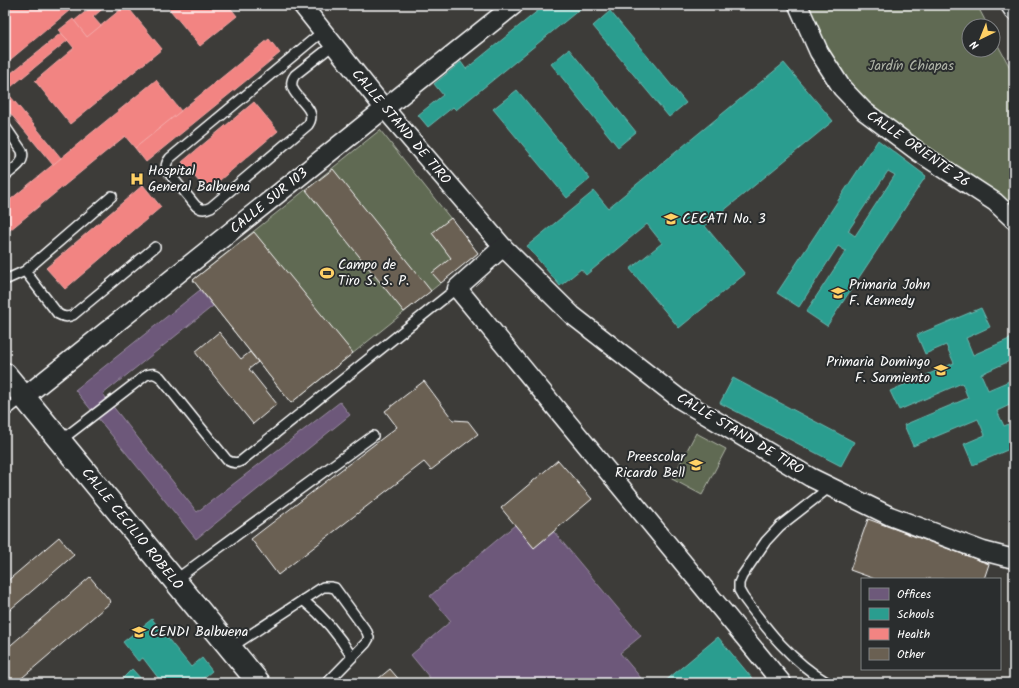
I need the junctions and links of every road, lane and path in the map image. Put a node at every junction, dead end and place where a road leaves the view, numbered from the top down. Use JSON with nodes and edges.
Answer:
{"nodes":[{"id":1,"x":514,"y":5,"type":"edge"},
{"id":2,"x":798,"y":5,"type":"edge"},
{"id":3,"x":1010,"y":5,"type":"edge"},
{"id":4,"x":308,"y":7,"type":"edge"},
{"id":5,"x":1014,"y":11,"type":"edge"},
{"id":6,"x":328,"y":38,"type":"junction"},
{"id":7,"x":384,"y":108,"type":"junction"},
{"id":8,"x":5,"y":126,"type":"edge"},
{"id":9,"x":5,"y":176,"type":"edge"},
{"id":10,"x":112,"y":196,"type":"dead end"},
{"id":11,"x":1014,"y":220,"type":"edge"},
{"id":12,"x":155,"y":246,"type":"dead end"},
{"id":13,"x":503,"y":247,"type":"junction"},
{"id":14,"x":25,"y":271,"type":"junction"},
{"id":15,"x":5,"y":280,"type":"edge"},
{"id":16,"x":457,"y":288,"type":"junction"},
{"id":17,"x":5,"y":374,"type":"edge"},
{"id":18,"x":24,"y":397,"type":"junction"},
{"id":19,"x":5,"y":412,"type":"edge"},
{"id":20,"x":372,"y":436,"type":"dead end"},
{"id":21,"x":60,"y":441,"type":"junction"},
{"id":22,"x":830,"y":487,"type":"junction"},
{"id":23,"x":1014,"y":559,"type":"edge"},
{"id":24,"x":174,"y":580,"type":"junction"},
{"id":25,"x":303,"y":600,"type":"junction"},
{"id":26,"x":230,"y":648,"type":"junction"},
{"id":27,"x":352,"y":657,"type":"junction"},
{"id":28,"x":259,"y":683,"type":"edge"},
{"id":29,"x":327,"y":683,"type":"edge"},
{"id":30,"x":782,"y":683,"type":"edge"},
{"id":31,"x":828,"y":683,"type":"edge"}],
"edges":[{"from":1,"to":7,"type":"street","name":"CALLE SUR 103"},
{"from":2,"to":11,"type":"street","name":"CALLE ORIENTE 26"},
{"from":3,"to":5,"type":"street"},
{"from":4,"to":6,"type":"street","name":"CALLE STAND DE TIRO"},
{"from":6,"to":6,"type":"lane"},
{"from":6,"to":7,"type":"street","name":"CALLE STAND DE TIRO"},
{"from":7,"to":13,"type":"street","name":"CALLE STAND DE TIRO"},
{"from":7,"to":18,"type":"street","name":"CALLE SUR 103"},
{"from":8,"to":9,"type":"lane"},
{"from":10,"to":14,"type":"lane"},
{"from":12,"to":14,"type":"lane"},
{"from":13,"to":16,"type":"street"},
{"from":13,"to":22,"type":"street","name":"CALLE STAND DE TIRO"},
{"from":14,"to":15,"type":"lane"},
{"from":16,"to":21,"type":"lane"},
{"from":16,"to":30,"type":"street"},
{"from":17,"to":18,"type":"street","name":"CALLE CECILIO ROBELO"},
{"from":18,"to":19,"type":"lane"},
{"from":18,"to":21,"type":"street","name":"CALLE CECILIO ROBELO"},
{"from":20,"to":24,"type":"lane"},
{"from":21,"to":24,"type":"street","name":"CALLE CECILIO ROBELO"},
{"from":22,"to":23,"type":"street","name":"CALLE STAND DE TIRO"},
{"from":22,"to":31,"type":"lane"},
{"from":24,"to":26,"type":"street","name":"CALLE CECILIO ROBELO"},
{"from":25,"to":26,"type":"lane"},
{"from":25,"to":27,"type":"lane"},
{"from":25,"to":27,"type":"lane"},
{"from":26,"to":28,"type":"street","name":"CALLE CECILIO ROBELO"},
{"from":27,"to":29,"type":"lane"}]}
